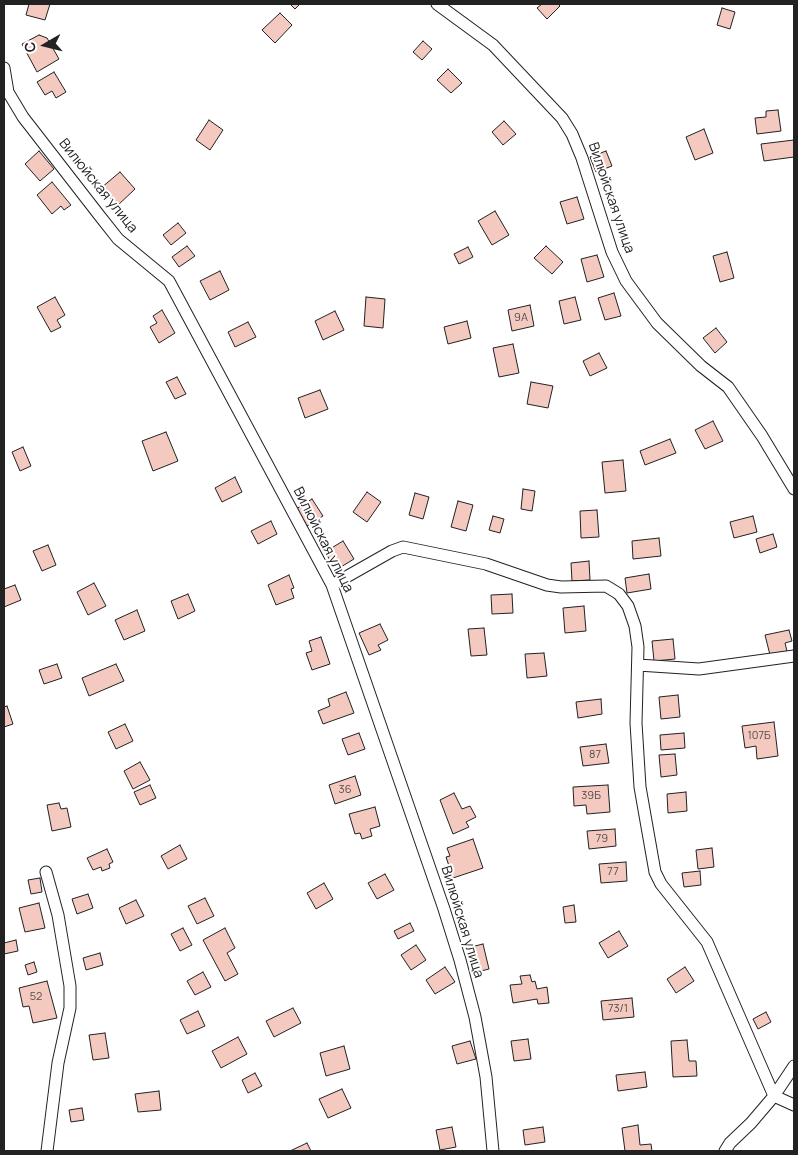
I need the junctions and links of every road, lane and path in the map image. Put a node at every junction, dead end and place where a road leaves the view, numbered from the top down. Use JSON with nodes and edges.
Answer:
{"nodes":[{"id":1,"x":437,"y":4,"type":"edge"},
{"id":2,"x":4,"y":68,"type":"edge"},
{"id":3,"x":794,"y":489,"type":"edge"},
{"id":4,"x":332,"y":585,"type":"junction"},
{"id":5,"x":794,"y":656,"type":"edge"},
{"id":6,"x":638,"y":665,"type":"junction"},
{"id":7,"x":46,"y":872,"type":"dead end"},
{"id":8,"x":794,"y":1066,"type":"edge"},
{"id":9,"x":774,"y":1096,"type":"junction"},
{"id":10,"x":794,"y":1106,"type":"edge"},
{"id":11,"x":47,"y":1151,"type":"edge"},
{"id":12,"x":494,"y":1151,"type":"edge"},
{"id":13,"x":725,"y":1151,"type":"edge"}],
"edges":[{"from":1,"to":3,"type":"street","name":"Вилюйская улица"},
{"from":2,"to":4,"type":"street","name":"Вилюйская улица"},
{"from":4,"to":6,"type":"street"},
{"from":4,"to":12,"type":"street","name":"Вилюйская улица"},
{"from":5,"to":6,"type":"street"},
{"from":6,"to":9,"type":"street"},
{"from":7,"to":11,"type":"street"},
{"from":8,"to":9,"type":"street"},
{"from":9,"to":10,"type":"street"},
{"from":9,"to":13,"type":"street"}]}
